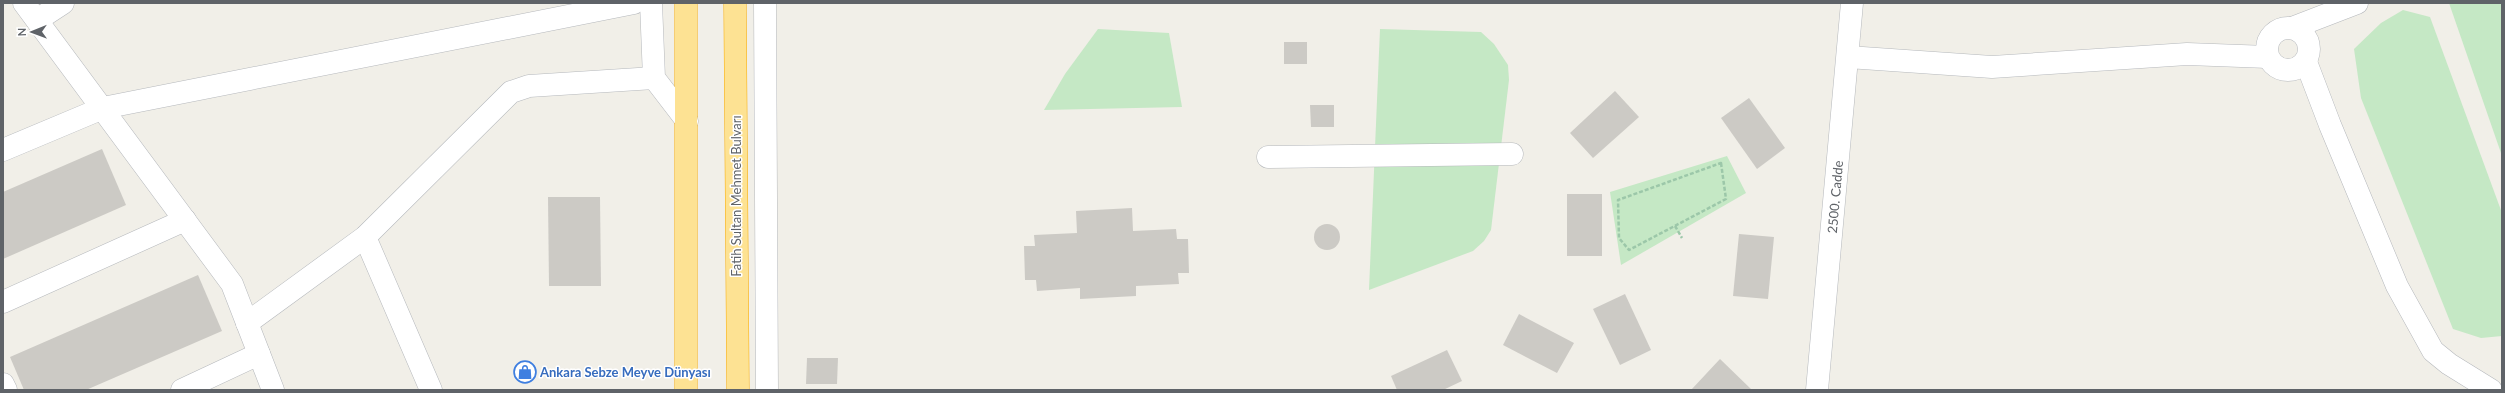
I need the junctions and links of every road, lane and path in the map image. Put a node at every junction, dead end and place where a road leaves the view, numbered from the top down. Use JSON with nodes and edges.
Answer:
{"nodes":[{"id":1,"x":24,"y":3,"type":"edge"},
{"id":2,"x":64,"y":3,"type":"edge"},
{"id":3,"x":634,"y":3,"type":"edge"},
{"id":4,"x":651,"y":3,"type":"edge"},
{"id":5,"x":686,"y":3,"type":"edge"},
{"id":6,"x":735,"y":3,"type":"edge"},
{"id":7,"x":764,"y":3,"type":"edge"},
{"id":8,"x":1852,"y":3,"type":"edge"},
{"id":9,"x":2352,"y":4,"type":"edge"},
{"id":10,"x":37,"y":20,"type":"junction"},
{"id":11,"x":2293,"y":33,"type":"junction"},
{"id":12,"x":2186,"y":54,"type":"junction"},
{"id":13,"x":1848,"y":57,"type":"junction"},
{"id":14,"x":2268,"y":57,"type":"junction"},
{"id":15,"x":2300,"y":66,"type":"junction"},
{"id":16,"x":654,"y":78,"type":"junction"},
{"id":17,"x":103,"y":108,"type":"junction"},
{"id":18,"x":687,"y":121,"type":"junction"},
{"id":19,"x":3,"y":150,"type":"edge"},
{"id":20,"x":1512,"y":154,"type":"dead end"},
{"id":21,"x":1268,"y":157,"type":"dead end"},
{"id":22,"x":185,"y":220,"type":"junction"},
{"id":23,"x":1675,"y":226,"type":"junction"},
{"id":24,"x":365,"y":237,"type":"junction"},
{"id":25,"x":1682,"y":238,"type":"dead end"},
{"id":26,"x":3,"y":302,"type":"edge"},
{"id":27,"x":247,"y":323,"type":"junction"},
{"id":28,"x":259,"y":354,"type":"junction"},
{"id":29,"x":3,"y":384,"type":"edge"},
{"id":30,"x":6,"y":390,"type":"edge"},
{"id":31,"x":182,"y":390,"type":"edge"},
{"id":32,"x":273,"y":390,"type":"edge"},
{"id":33,"x":431,"y":390,"type":"edge"},
{"id":34,"x":686,"y":390,"type":"edge"},
{"id":35,"x":738,"y":390,"type":"edge"},
{"id":36,"x":767,"y":390,"type":"edge"},
{"id":37,"x":1817,"y":390,"type":"edge"},
{"id":38,"x":2491,"y":390,"type":"edge"}],
"edges":[{"from":1,"to":10,"type":"street"},
{"from":2,"to":10,"type":"street"},
{"from":3,"to":17,"type":"street"},
{"from":4,"to":16,"type":"street"},
{"from":5,"to":18,"type":"highway"},
{"from":6,"to":35,"type":"highway","name":"Fatih Sultan Mehmet Bulvarı"},
{"from":7,"to":36,"type":"street"},
{"from":8,"to":13,"type":"street","name":"2500. Cadde"},
{"from":9,"to":11,"type":"street"},
{"from":10,"to":17,"type":"street"},
{"from":11,"to":12,"type":"street"},
{"from":11,"to":14,"type":"street"},
{"from":11,"to":15,"type":"street"},
{"from":12,"to":13,"type":"street"},
{"from":12,"to":14,"type":"street"},
{"from":13,"to":37,"type":"street","name":"2500. Cadde"},
{"from":14,"to":15,"type":"street"},
{"from":15,"to":38,"type":"street"},
{"from":16,"to":18,"type":"street"},
{"from":16,"to":24,"type":"street"},
{"from":17,"to":19,"type":"street"},
{"from":17,"to":22,"type":"street"},
{"from":18,"to":34,"type":"highway"},
{"from":20,"to":21,"type":"street"},
{"from":22,"to":26,"type":"street"},
{"from":22,"to":27,"type":"street"},
{"from":23,"to":23,"type":"path"},
{"from":23,"to":25,"type":"path"},
{"from":24,"to":27,"type":"street"},
{"from":24,"to":33,"type":"street"},
{"from":27,"to":28,"type":"street"},
{"from":28,"to":31,"type":"street"},
{"from":28,"to":32,"type":"street"},
{"from":29,"to":30,"type":"street"}]}
